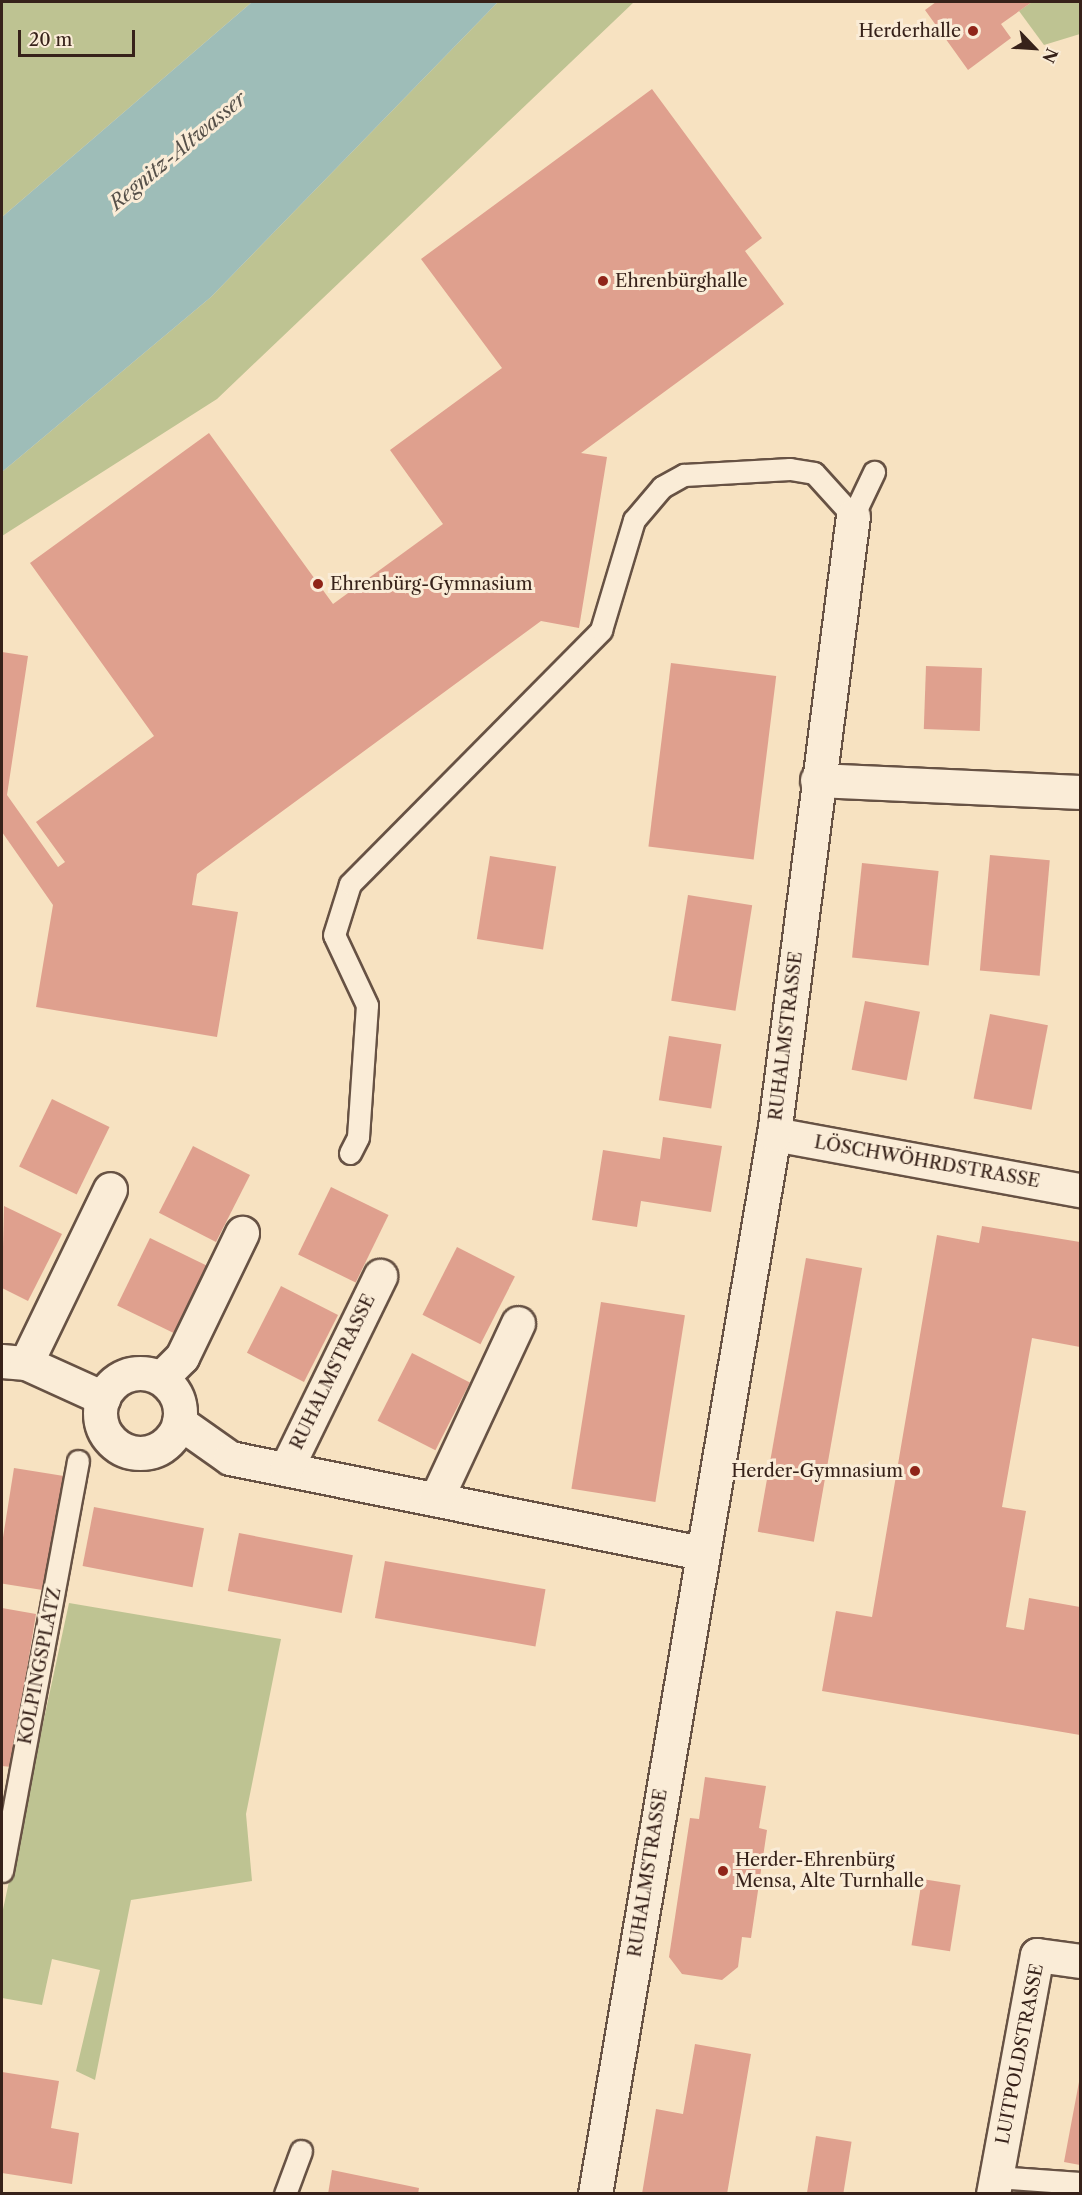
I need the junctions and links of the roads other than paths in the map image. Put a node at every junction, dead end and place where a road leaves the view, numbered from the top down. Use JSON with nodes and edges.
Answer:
{"nodes":[{"id":1,"x":874,"y":472,"type":"dead end"},
{"id":2,"x":853,"y":516,"type":"junction"},
{"id":3,"x":817,"y":780,"type":"junction"},
{"id":4,"x":1080,"y":792,"type":"edge"},
{"id":5,"x":774,"y":1134,"type":"junction"},
{"id":6,"x":350,"y":1153,"type":"dead end"},
{"id":7,"x":110,"y":1189,"type":"dead end"},
{"id":8,"x":1080,"y":1190,"type":"edge"},
{"id":9,"x":242,"y":1233,"type":"dead end"},
{"id":10,"x":380,"y":1276,"type":"dead end"},
{"id":11,"x":518,"y":1323,"type":"dead end"},
{"id":12,"x":14,"y":1362,"type":"edge"},
{"id":13,"x":161,"y":1378,"type":"junction"},
{"id":14,"x":103,"y":1398,"type":"junction"},
{"id":15,"x":179,"y":1422,"type":"junction"},
{"id":16,"x":78,"y":1461,"type":"dead end"},
{"id":17,"x":286,"y":1469,"type":"junction"},
{"id":18,"x":436,"y":1499,"type":"junction"},
{"id":19,"x":702,"y":1553,"type":"junction"},
{"id":20,"x":2,"y":1871,"type":"edge"},
{"id":21,"x":1080,"y":1961,"type":"edge"},
{"id":22,"x":301,"y":2151,"type":"dead end"},
{"id":23,"x":1080,"y":2183,"type":"edge"},
{"id":24,"x":995,"y":2185,"type":"edge"},
{"id":25,"x":285,"y":2193,"type":"edge"},
{"id":26,"x":595,"y":2193,"type":"edge"}],
"edges":[{"from":1,"to":2,"type":"lane"},
{"from":2,"to":3,"type":"street","name":"RUHALMSTRASSE"},
{"from":2,"to":6,"type":"lane"},
{"from":3,"to":4,"type":"street"},
{"from":3,"to":5,"type":"street","name":"RUHALMSTRASSE"},
{"from":5,"to":8,"type":"street","name":"LÖSCHWÖHRDSTRASSE"},
{"from":5,"to":19,"type":"street","name":"RUHALMSTRASSE"},
{"from":7,"to":12,"type":"street"},
{"from":9,"to":13,"type":"street"},
{"from":10,"to":17,"type":"street","name":"RUHALMSTRASSE"},
{"from":11,"to":18,"type":"street"},
{"from":12,"to":14,"type":"street"},
{"from":13,"to":14,"type":"street"},
{"from":13,"to":15,"type":"street"},
{"from":14,"to":15,"type":"street"},
{"from":15,"to":17,"type":"street","name":"RUHALMSTRASSE"},
{"from":16,"to":20,"type":"lane","name":"KOLPINGSPLATZ"},
{"from":17,"to":18,"type":"street","name":"RUHALMSTRASSE"},
{"from":18,"to":19,"type":"street","name":"RUHALMSTRASSE"},
{"from":19,"to":26,"type":"street","name":"RUHALMSTRASSE"},
{"from":21,"to":24,"type":"street","name":"LUITPOLDSTRASSE"},
{"from":22,"to":25,"type":"lane"},
{"from":23,"to":24,"type":"lane"}]}
